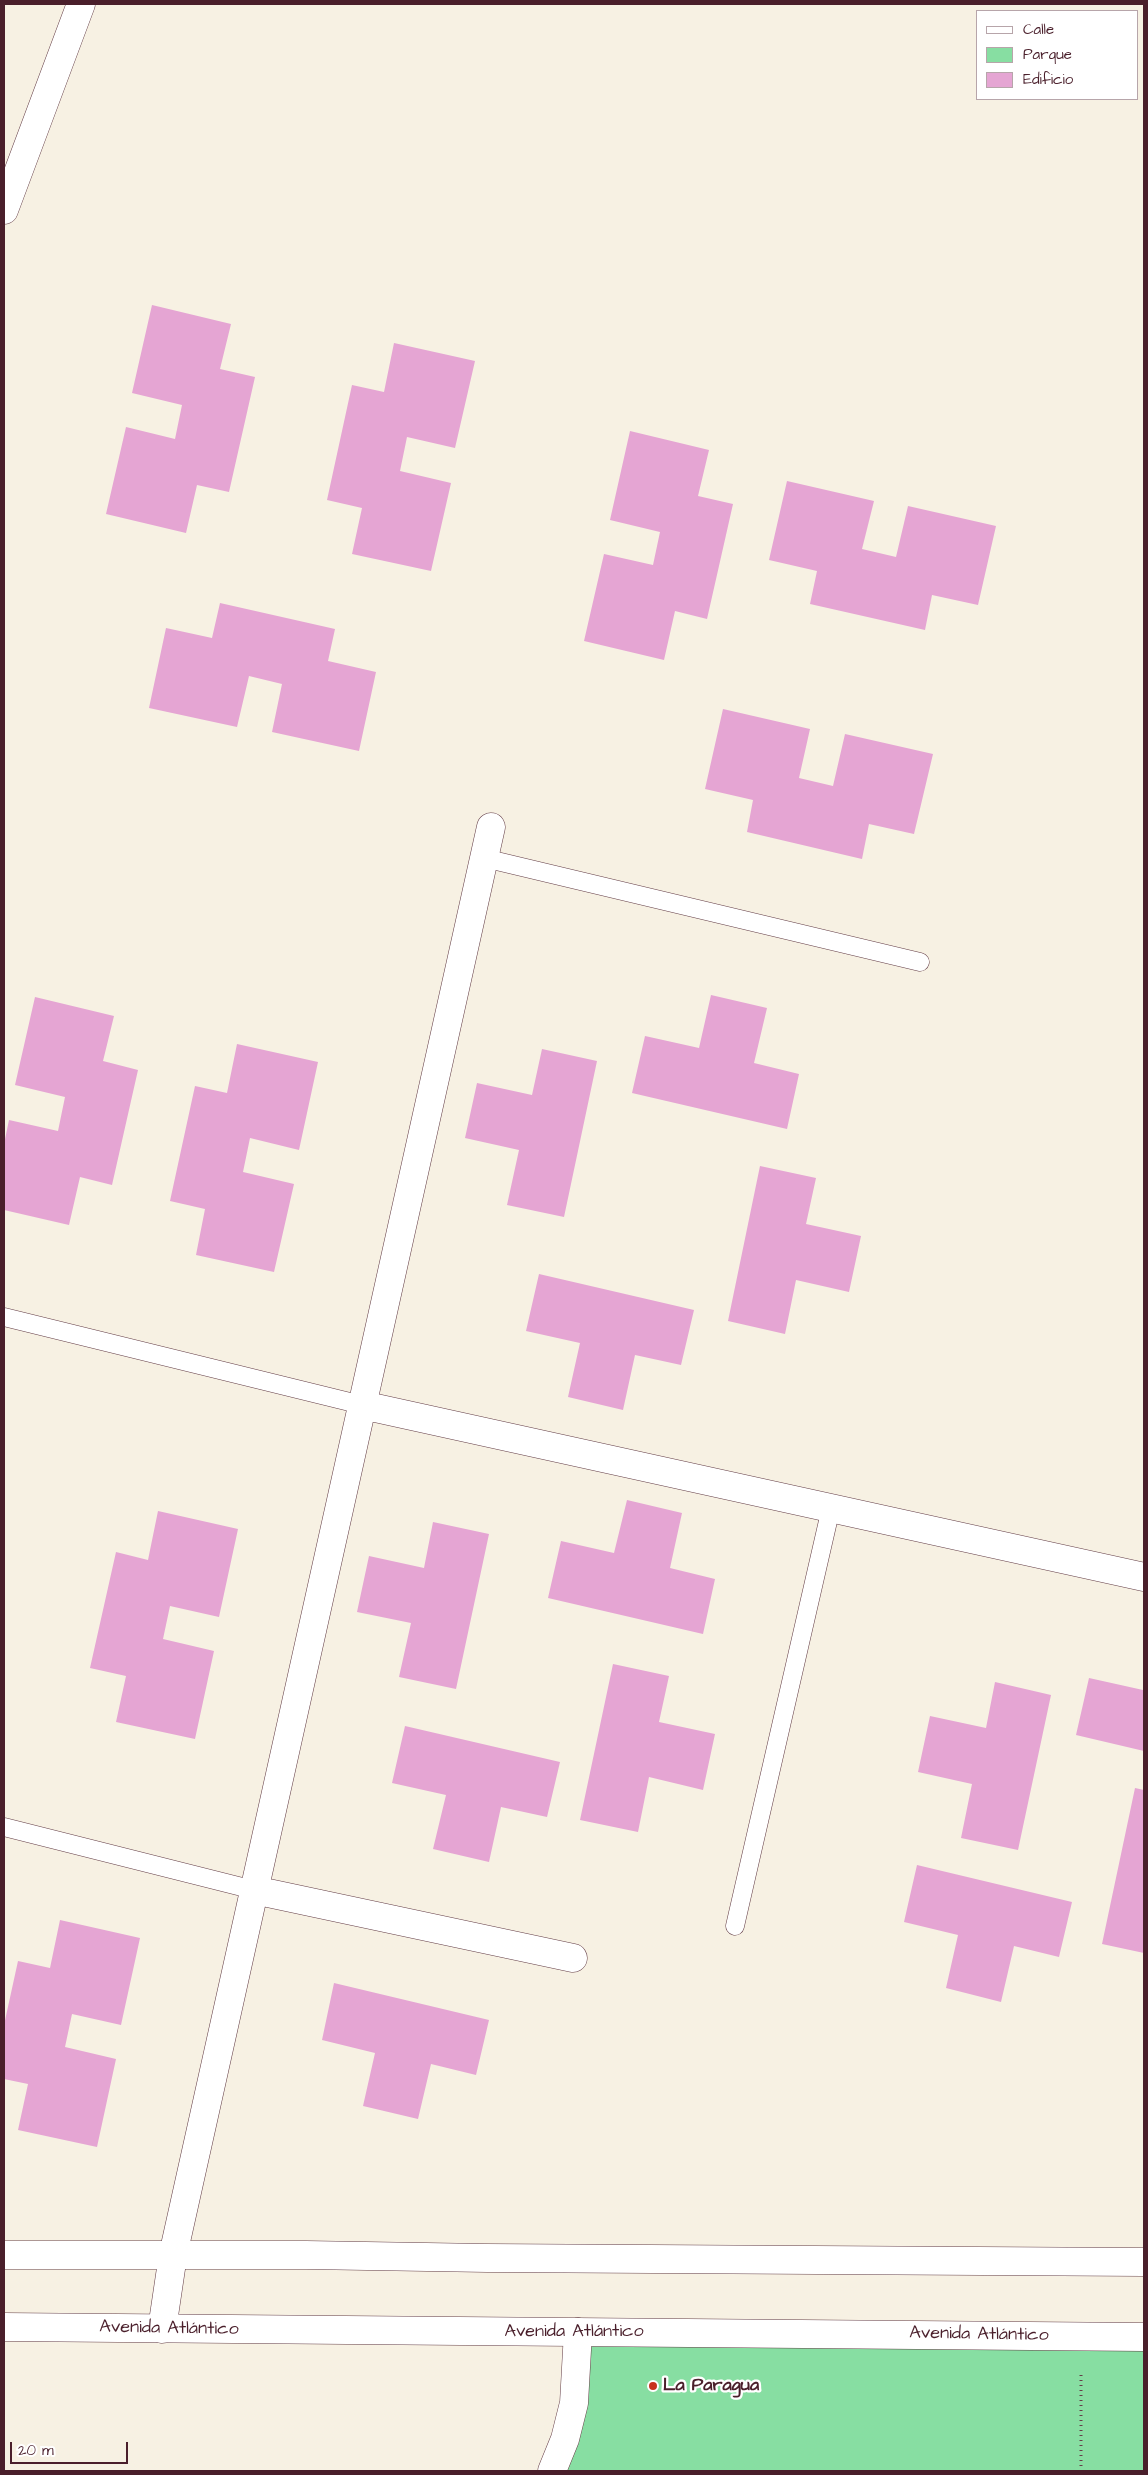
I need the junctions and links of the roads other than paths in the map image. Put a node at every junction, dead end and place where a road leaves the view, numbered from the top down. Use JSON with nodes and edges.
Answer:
{"nodes":[{"id":1,"x":81,"y":4,"type":"edge"},
{"id":2,"x":4,"y":210,"type":"edge"},
{"id":3,"x":491,"y":826,"type":"dead end"},
{"id":4,"x":484,"y":858,"type":"junction"},
{"id":5,"x":920,"y":962,"type":"dead end"},
{"id":6,"x":4,"y":1316,"type":"edge"},
{"id":7,"x":362,"y":1405,"type":"junction"},
{"id":8,"x":831,"y":1508,"type":"junction"},
{"id":9,"x":1144,"y":1577,"type":"edge"},
{"id":10,"x":4,"y":1827,"type":"edge"},
{"id":11,"x":254,"y":1890,"type":"junction"},
{"id":12,"x":735,"y":1926,"type":"dead end"},
{"id":13,"x":573,"y":1958,"type":"dead end"},
{"id":14,"x":4,"y":2255,"type":"edge"},
{"id":15,"x":173,"y":2255,"type":"junction"},
{"id":16,"x":1144,"y":2262,"type":"edge"},
{"id":17,"x":4,"y":2327,"type":"edge"},
{"id":18,"x":162,"y":2329,"type":"junction"},
{"id":19,"x":578,"y":2332,"type":"junction"},
{"id":20,"x":1144,"y":2337,"type":"edge"},
{"id":21,"x":552,"y":2471,"type":"edge"}],
"edges":[{"from":1,"to":2,"type":"street"},
{"from":3,"to":4,"type":"street"},
{"from":4,"to":5,"type":"lane"},
{"from":4,"to":7,"type":"street"},
{"from":6,"to":7,"type":"lane"},
{"from":7,"to":8,"type":"street"},
{"from":7,"to":11,"type":"street"},
{"from":8,"to":9,"type":"street"},
{"from":8,"to":12,"type":"lane"},
{"from":10,"to":11,"type":"lane"},
{"from":11,"to":13,"type":"street"},
{"from":11,"to":15,"type":"street"},
{"from":14,"to":15,"type":"street"},
{"from":15,"to":16,"type":"street"},
{"from":15,"to":18,"type":"street"},
{"from":17,"to":18,"type":"street","name":"Avenida Atlántico"},
{"from":18,"to":19,"type":"street","name":"Avenida Atlántico"},
{"from":19,"to":20,"type":"street","name":"Avenida Atlántico"},
{"from":19,"to":21,"type":"street"}]}
